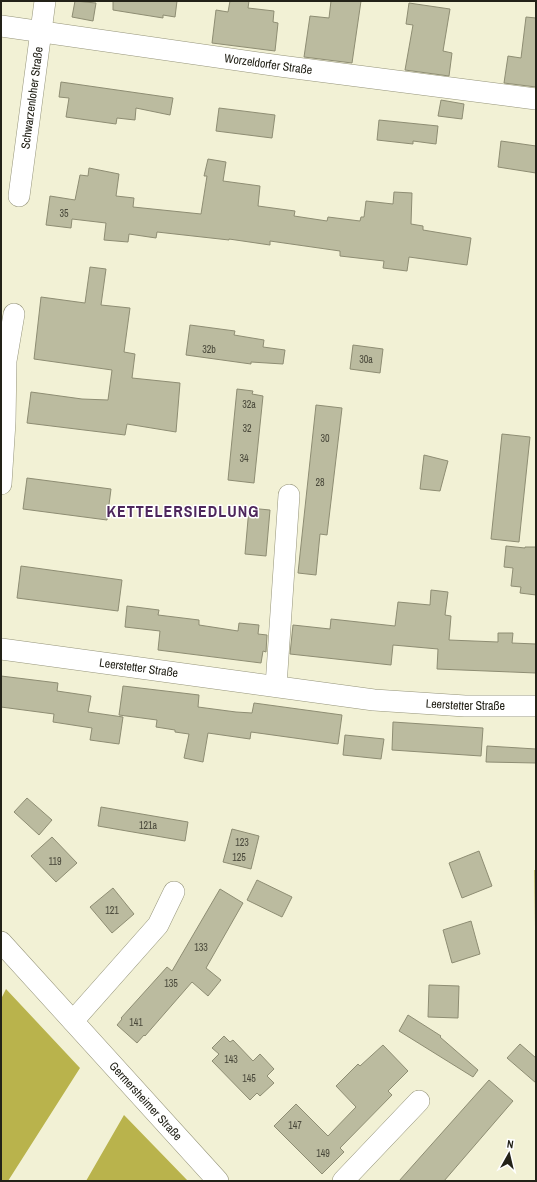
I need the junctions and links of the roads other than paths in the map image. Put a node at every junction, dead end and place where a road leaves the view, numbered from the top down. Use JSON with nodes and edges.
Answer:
{"nodes":[{"id":1,"x":45,"y":1,"type":"edge"},
{"id":2,"x":1,"y":26,"type":"edge"},
{"id":3,"x":41,"y":31,"type":"junction"},
{"id":4,"x":536,"y":99,"type":"edge"},
{"id":5,"x":19,"y":196,"type":"dead end"},
{"id":6,"x":14,"y":314,"type":"dead end"},
{"id":7,"x":1,"y":484,"type":"edge"},
{"id":8,"x":289,"y":494,"type":"dead end"},
{"id":9,"x":1,"y":649,"type":"edge"},
{"id":10,"x":276,"y":686,"type":"junction"},
{"id":11,"x":536,"y":706,"type":"edge"},
{"id":12,"x":174,"y":892,"type":"dead end"},
{"id":13,"x":1,"y":942,"type":"edge"},
{"id":14,"x":73,"y":1021,"type":"junction"},
{"id":15,"x":420,"y":1101,"type":"dead end"},
{"id":16,"x":218,"y":1181,"type":"edge"},
{"id":17,"x":343,"y":1181,"type":"edge"}],
"edges":[{"from":1,"to":3,"type":"street","name":"Schwarzenloher Straße"},
{"from":2,"to":3,"type":"street","name":"Worzeldorfer Straße"},
{"from":3,"to":4,"type":"street","name":"Worzeldorfer Straße"},
{"from":3,"to":5,"type":"street","name":"Schwarzenloher Straße"},
{"from":6,"to":7,"type":"street"},
{"from":8,"to":10,"type":"street"},
{"from":9,"to":10,"type":"street","name":"Leerstetter Straße"},
{"from":10,"to":11,"type":"street","name":"Leerstetter Straße"},
{"from":12,"to":14,"type":"street"},
{"from":13,"to":14,"type":"street","name":"Germersheimer Straße"},
{"from":14,"to":16,"type":"street","name":"Germersheimer Straße"},
{"from":15,"to":17,"type":"street"}]}
